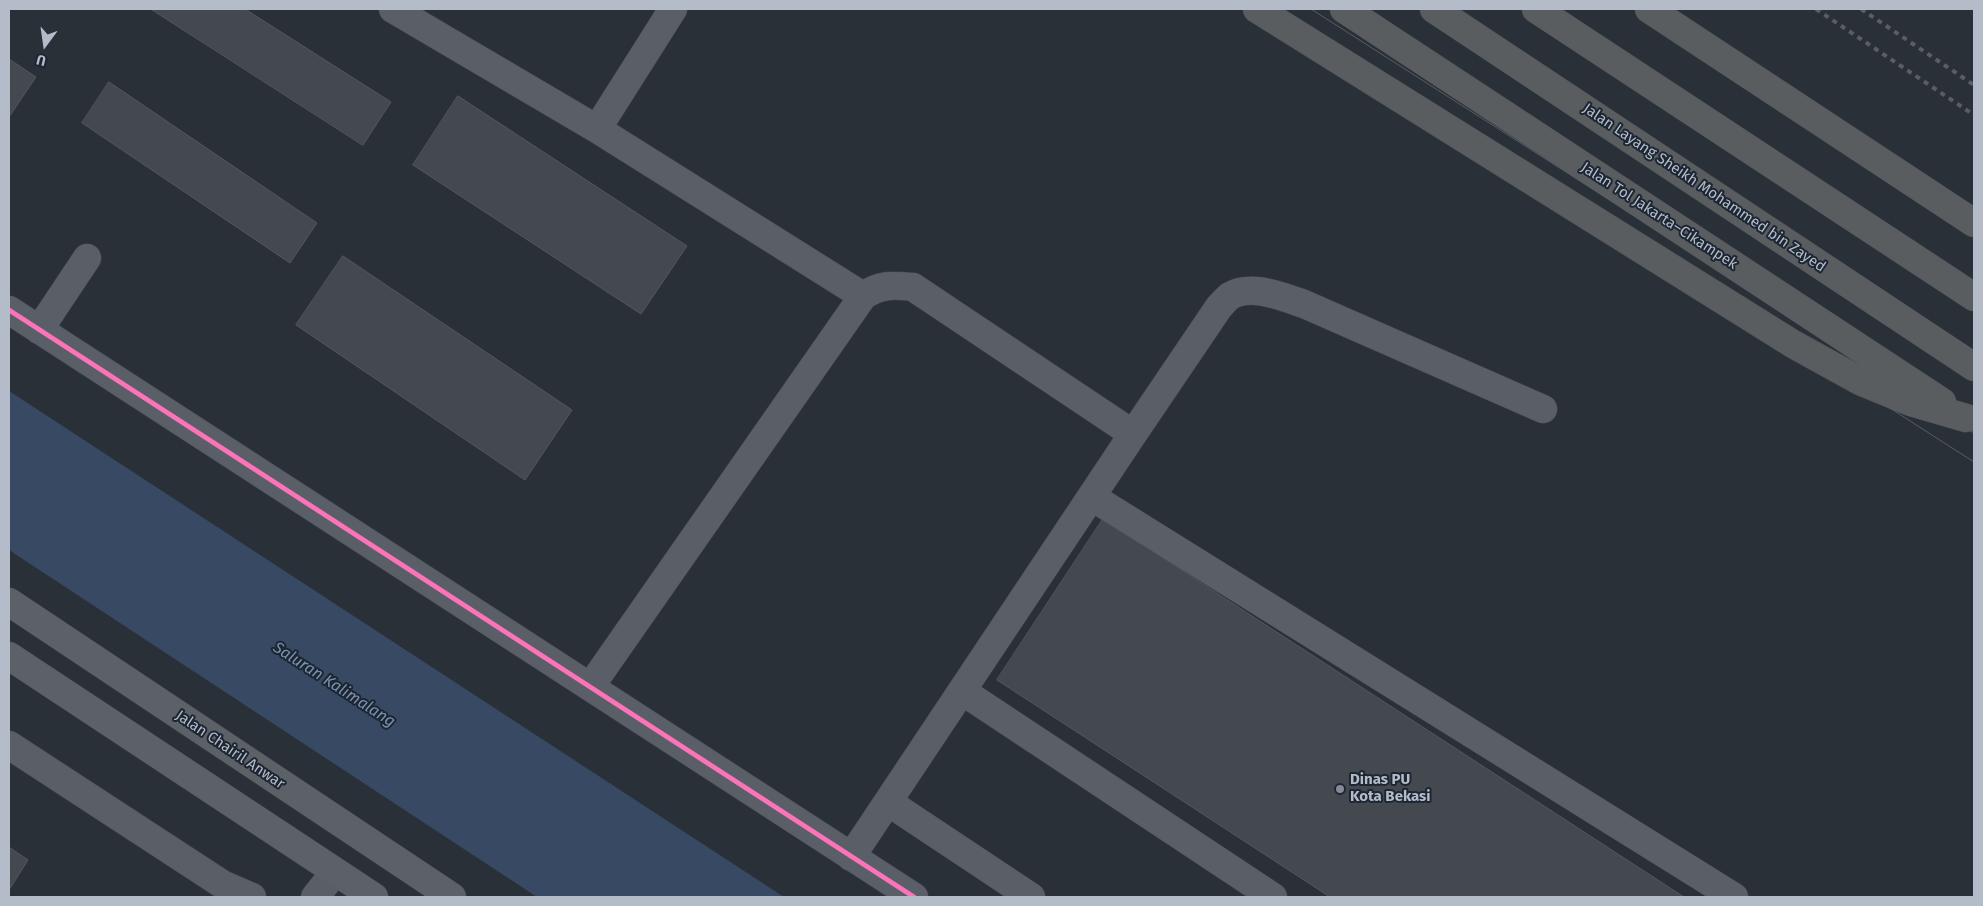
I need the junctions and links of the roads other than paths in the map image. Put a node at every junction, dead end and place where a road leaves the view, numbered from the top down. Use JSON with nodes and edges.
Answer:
{"nodes":[{"id":1,"x":394,"y":9,"type":"edge"},
{"id":2,"x":673,"y":9,"type":"edge"},
{"id":3,"x":1257,"y":9,"type":"edge"},
{"id":4,"x":1344,"y":9,"type":"edge"},
{"id":5,"x":1434,"y":9,"type":"edge"},
{"id":6,"x":1536,"y":9,"type":"edge"},
{"id":7,"x":1648,"y":9,"type":"edge"},
{"id":8,"x":597,"y":129,"type":"junction"},
{"id":9,"x":1974,"y":224,"type":"edge"},
{"id":10,"x":87,"y":258,"type":"dead end"},
{"id":11,"x":863,"y":296,"type":"junction"},
{"id":12,"x":1974,"y":297,"type":"edge"},
{"id":13,"x":9,"y":310,"type":"edge"},
{"id":14,"x":40,"y":330,"type":"junction"},
{"id":15,"x":1974,"y":367,"type":"edge"},
{"id":16,"x":1543,"y":409,"type":"dead end"},
{"id":17,"x":1970,"y":420,"type":"edge"},
{"id":18,"x":1133,"y":434,"type":"junction"},
{"id":19,"x":1092,"y":497,"type":"junction"},
{"id":20,"x":9,"y":602,"type":"edge"},
{"id":21,"x":9,"y":656,"type":"edge"},
{"id":22,"x":590,"y":687,"type":"junction"},
{"id":23,"x":962,"y":690,"type":"junction"},
{"id":24,"x":9,"y":745,"type":"edge"},
{"id":25,"x":888,"y":802,"type":"junction"},
{"id":26,"x":851,"y":857,"type":"junction"},
{"id":27,"x":335,"y":872,"type":"junction"},
{"id":28,"x":444,"y":895,"type":"edge"},
{"id":29,"x":252,"y":897,"type":"edge"},
{"id":30,"x":315,"y":897,"type":"edge"},
{"id":31,"x":374,"y":897,"type":"edge"},
{"id":32,"x":914,"y":897,"type":"edge"},
{"id":33,"x":1031,"y":897,"type":"edge"},
{"id":34,"x":1273,"y":897,"type":"edge"},
{"id":35,"x":1734,"y":897,"type":"edge"}],
"edges":[{"from":1,"to":8,"type":"street"},
{"from":2,"to":8,"type":"street"},
{"from":3,"to":17,"type":"highway"},
{"from":4,"to":17,"type":"highway","name":"Jalan Tol Jakarta–Cikampek"},
{"from":5,"to":15,"type":"highway","name":"Jalan Layang Sheikh Mohammed bin Zayed"},
{"from":6,"to":12,"type":"highway"},
{"from":7,"to":9,"type":"highway"},
{"from":8,"to":11,"type":"street"},
{"from":10,"to":14,"type":"street"},
{"from":11,"to":18,"type":"street"},
{"from":11,"to":22,"type":"street"},
{"from":13,"to":14,"type":"street"},
{"from":14,"to":22,"type":"street"},
{"from":16,"to":18,"type":"street"},
{"from":18,"to":19,"type":"street"},
{"from":19,"to":23,"type":"street"},
{"from":19,"to":35,"type":"street"},
{"from":20,"to":28,"type":"main road","name":"Jalan Chairil Anwar"},
{"from":21,"to":27,"type":"main road"},
{"from":22,"to":26,"type":"street"},
{"from":23,"to":25,"type":"street"},
{"from":23,"to":34,"type":"street"},
{"from":24,"to":29,"type":"street"},
{"from":25,"to":26,"type":"street"},
{"from":25,"to":33,"type":"street"},
{"from":26,"to":32,"type":"street"},
{"from":27,"to":30,"type":"street"},
{"from":27,"to":31,"type":"main road"}]}
